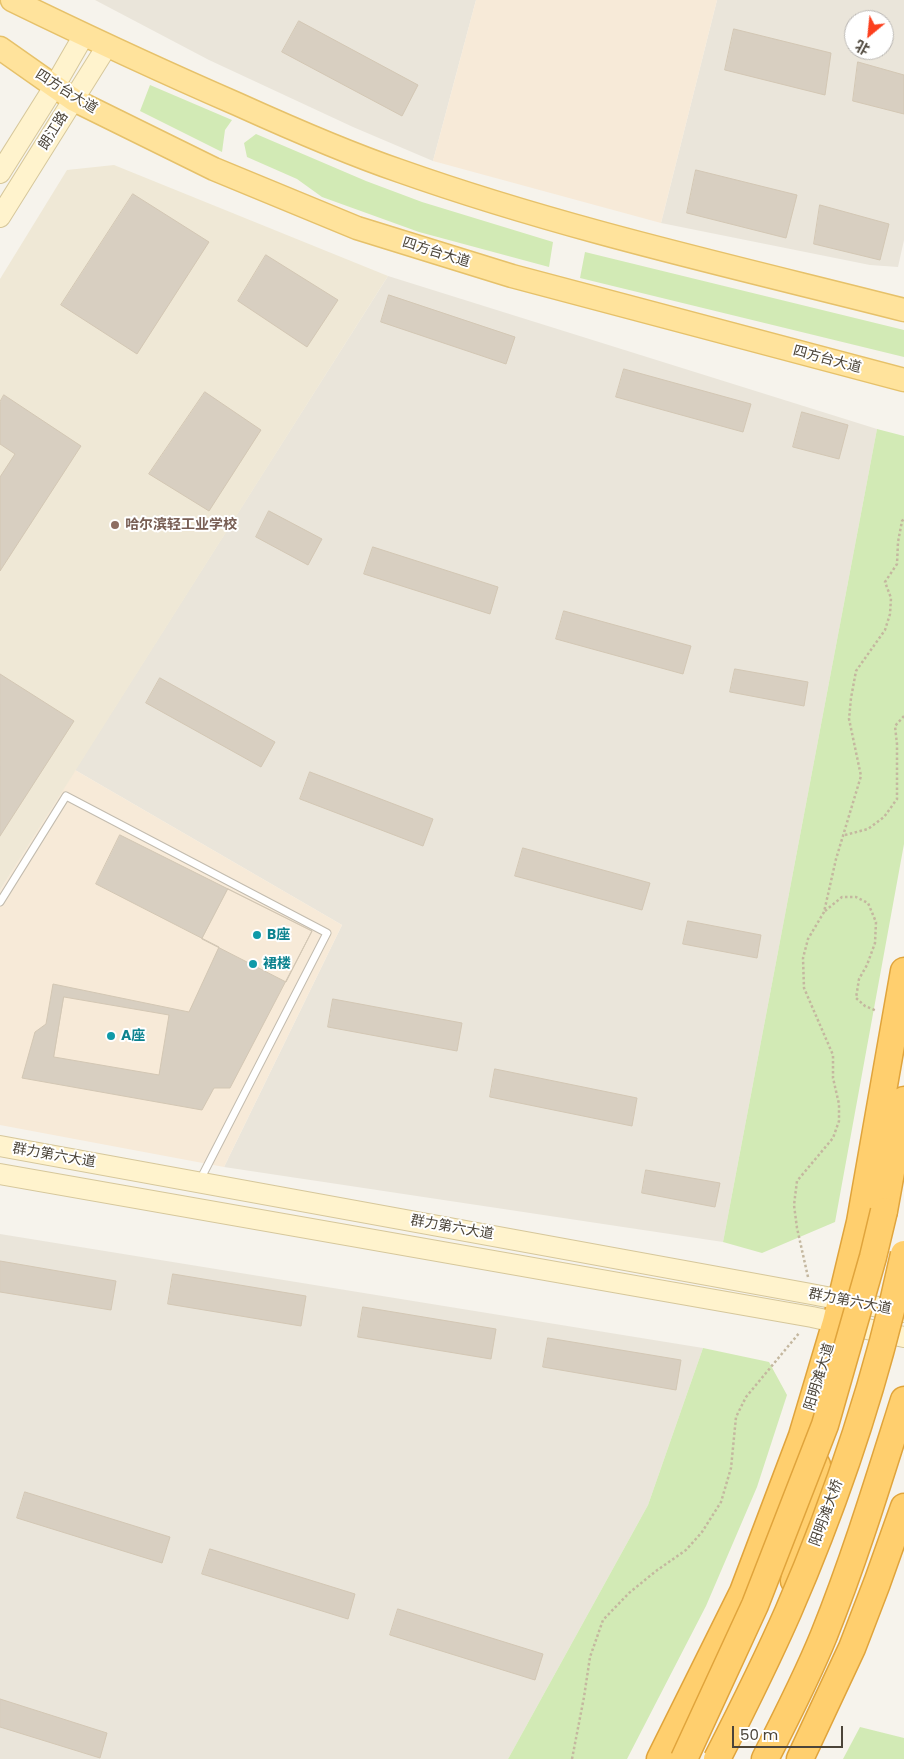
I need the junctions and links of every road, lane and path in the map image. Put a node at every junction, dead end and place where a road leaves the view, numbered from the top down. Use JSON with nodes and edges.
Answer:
{"nodes":[{"id":1,"x":12,"y":0,"type":"edge"},
{"id":2,"x":84,"y":35,"type":"junction"},
{"id":3,"x":107,"y":46,"type":"junction"},
{"id":4,"x":0,"y":48,"type":"edge"},
{"id":5,"x":54,"y":87,"type":"junction"},
{"id":6,"x":74,"y":100,"type":"junction"},
{"id":7,"x":0,"y":173,"type":"edge"},
{"id":8,"x":0,"y":217,"type":"edge"},
{"id":9,"x":904,"y":310,"type":"edge"},
{"id":10,"x":904,"y":380,"type":"edge"},
{"id":11,"x":904,"y":519,"type":"edge"},
{"id":12,"x":904,"y":716,"type":"edge"},
{"id":13,"x":845,"y":835,"type":"junction"},
{"id":14,"x":0,"y":902,"type":"edge"},
{"id":15,"x":824,"y":912,"type":"junction"},
{"id":16,"x":904,"y":971,"type":"edge"},
{"id":17,"x":896,"y":1018,"type":"junction"},
{"id":18,"x":904,"y":1100,"type":"edge"},
{"id":19,"x":0,"y":1146,"type":"edge"},
{"id":20,"x":0,"y":1174,"type":"edge"},
{"id":21,"x":198,"y":1182,"type":"junction"},
{"id":22,"x":904,"y":1254,"type":"edge"},
{"id":23,"x":811,"y":1294,"type":"junction"},
{"id":24,"x":904,"y":1312,"type":"edge"},
{"id":25,"x":830,"y":1313,"type":"junction"},
{"id":26,"x":904,"y":1337,"type":"edge"},
{"id":27,"x":904,"y":1400,"type":"edge"},
{"id":28,"x":824,"y":1425,"type":"junction"},
{"id":29,"x":904,"y":1491,"type":"edge"},
{"id":30,"x":904,"y":1507,"type":"edge"},
{"id":31,"x":904,"y":1562,"type":"edge"},
{"id":32,"x":789,"y":1610,"type":"junction"},
{"id":33,"x":824,"y":1635,"type":"junction"},
{"id":34,"x":572,"y":1759,"type":"edge"},
{"id":35,"x":660,"y":1759,"type":"edge"},
{"id":36,"x":684,"y":1759,"type":"edge"},
{"id":37,"x":717,"y":1759,"type":"edge"},
{"id":38,"x":765,"y":1759,"type":"edge"},
{"id":39,"x":800,"y":1759,"type":"edge"},
{"id":40,"x":820,"y":1759,"type":"edge"}],
"edges":[{"from":1,"to":2,"type":"main road"},
{"from":2,"to":3,"type":"main road"},
{"from":2,"to":5,"type":"main road","name":"朗江路"},
{"from":3,"to":6,"type":"main road","name":"朗江路"},
{"from":3,"to":9,"type":"main road"},
{"from":4,"to":5,"type":"main road","name":"四方台大道"},
{"from":5,"to":6,"type":"main road","name":"四方台大道"},
{"from":5,"to":7,"type":"main road","name":"朗江路"},
{"from":6,"to":8,"type":"main road","name":"朗江路"},
{"from":6,"to":10,"type":"main road","name":"四方台大道"},
{"from":11,"to":13,"type":"path"},
{"from":12,"to":13,"type":"path"},
{"from":13,"to":15,"type":"path"},
{"from":14,"to":21,"type":"lane"},
{"from":15,"to":17,"type":"path"},
{"from":15,"to":23,"type":"path"},
{"from":16,"to":17,"type":"highway","name":"阳明滩大道"},
{"from":17,"to":25,"type":"highway","name":"阳明滩大道"},
{"from":18,"to":28,"type":"highway","bridge":true},
{"from":19,"to":21,"type":"main road","name":"群力第六大道"},
{"from":20,"to":25,"type":"main road","name":"群力第六大道"},
{"from":21,"to":23,"type":"main road","name":"群力第六大道"},
{"from":22,"to":32,"type":"highway","name":"阳明滩大桥","bridge":true},
{"from":23,"to":25,"type":"main road","name":"群力第六大道"},
{"from":24,"to":25,"type":"main road","name":"群力第六大道"},
{"from":25,"to":26,"type":"main road","name":"群力第六大道"},
{"from":25,"to":34,"type":"path"},
{"from":25,"to":35,"type":"highway","name":"阳明滩大道"},
{"from":27,"to":33,"type":"highway"},
{"from":28,"to":32,"type":"highway","bridge":true},
{"from":28,"to":36,"type":"highway","bridge":true},
{"from":29,"to":33,"type":"highway"},
{"from":30,"to":39,"type":"highway"},
{"from":31,"to":40,"type":"highway"},
{"from":32,"to":37,"type":"highway","name":"阳明滩大桥","bridge":true},
{"from":33,"to":38,"type":"highway"}]}
